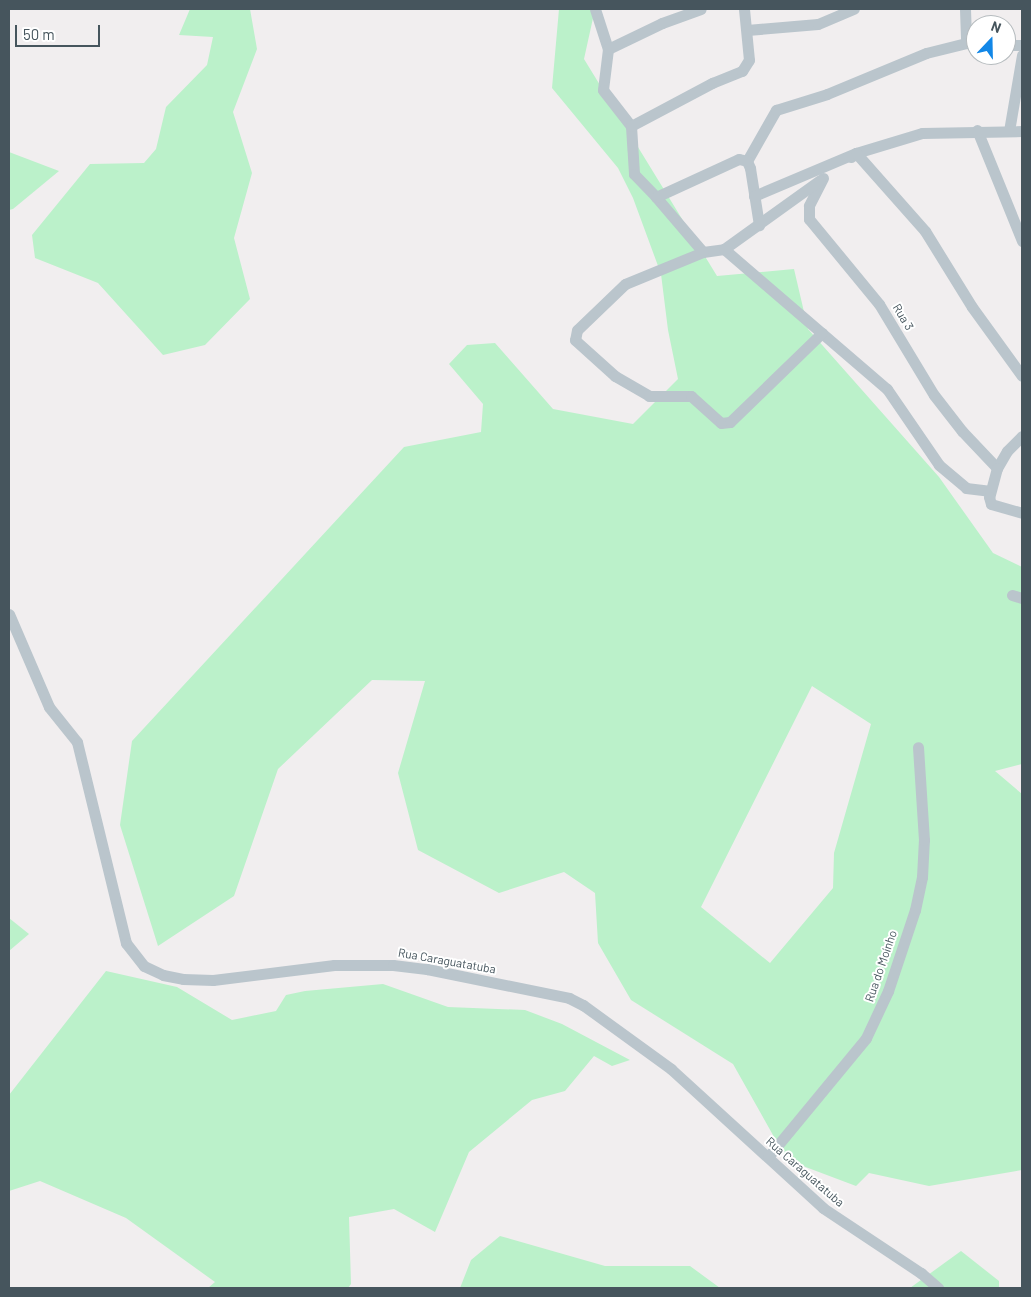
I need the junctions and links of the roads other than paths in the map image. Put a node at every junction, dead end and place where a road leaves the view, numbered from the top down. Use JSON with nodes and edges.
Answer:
{"nodes":[{"id":1,"x":595,"y":9,"type":"edge"},
{"id":2,"x":701,"y":9,"type":"edge"},
{"id":3,"x":744,"y":9,"type":"edge"},
{"id":4,"x":854,"y":9,"type":"edge"},
{"id":5,"x":831,"y":14,"type":"edge"},
{"id":6,"x":747,"y":30,"type":"junction"},
{"id":7,"x":966,"y":44,"type":"edge"},
{"id":8,"x":608,"y":49,"type":"junction"},
{"id":9,"x":1022,"y":54,"type":"edge"},
{"id":10,"x":631,"y":126,"type":"junction"},
{"id":11,"x":977,"y":130,"type":"junction"},
{"id":12,"x":1009,"y":131,"type":"junction"},
{"id":13,"x":1022,"y":131,"type":"edge"},
{"id":14,"x":856,"y":154,"type":"junction"},
{"id":15,"x":746,"y":160,"type":"junction"},
{"id":16,"x":823,"y":178,"type":"junction"},
{"id":17,"x":656,"y":196,"type":"junction"},
{"id":18,"x":754,"y":196,"type":"junction"},
{"id":19,"x":759,"y":225,"type":"junction"},
{"id":20,"x":1022,"y":241,"type":"edge"},
{"id":21,"x":724,"y":249,"type":"junction"},
{"id":22,"x":703,"y":252,"type":"junction"},
{"id":23,"x":822,"y":333,"type":"junction"},
{"id":24,"x":1022,"y":376,"type":"edge"},
{"id":25,"x":1022,"y":436,"type":"edge"},
{"id":26,"x":997,"y":468,"type":"junction"},
{"id":27,"x":989,"y":491,"type":"junction"},
{"id":28,"x":1022,"y":513,"type":"edge"},
{"id":29,"x":9,"y":614,"type":"edge"},
{"id":30,"x":918,"y":748,"type":"dead end"},
{"id":31,"x":768,"y":1158,"type":"junction"},
{"id":32,"x":938,"y":1288,"type":"edge"}],
"edges":[{"from":1,"to":8,"type":"street"},
{"from":2,"to":8,"type":"street"},
{"from":3,"to":6,"type":"street"},
{"from":4,"to":5,"type":"street"},
{"from":5,"to":6,"type":"street"},
{"from":6,"to":10,"type":"street"},
{"from":7,"to":15,"type":"street"},
{"from":8,"to":10,"type":"street"},
{"from":9,"to":12,"type":"street"},
{"from":10,"to":17,"type":"street"},
{"from":11,"to":12,"type":"street"},
{"from":11,"to":14,"type":"street"},
{"from":11,"to":20,"type":"street"},
{"from":12,"to":13,"type":"street"},
{"from":14,"to":16,"type":"street"},
{"from":14,"to":18,"type":"street"},
{"from":14,"to":24,"type":"street"},
{"from":15,"to":17,"type":"street"},
{"from":15,"to":18,"type":"street"},
{"from":16,"to":19,"type":"street"},
{"from":16,"to":26,"type":"street","name":"Rua 3"},
{"from":17,"to":22,"type":"street"},
{"from":18,"to":19,"type":"street"},
{"from":19,"to":21,"type":"street"},
{"from":21,"to":22,"type":"street"},
{"from":21,"to":23,"type":"street"},
{"from":22,"to":23,"type":"street"},
{"from":23,"to":27,"type":"street"},
{"from":25,"to":26,"type":"street"},
{"from":26,"to":27,"type":"street"},
{"from":27,"to":28,"type":"street"},
{"from":29,"to":31,"type":"street","name":"Rua Caraguatatuba"},
{"from":30,"to":31,"type":"street","name":"Rua do Moínho"},
{"from":31,"to":32,"type":"street","name":"Rua Caraguatatuba"}]}
